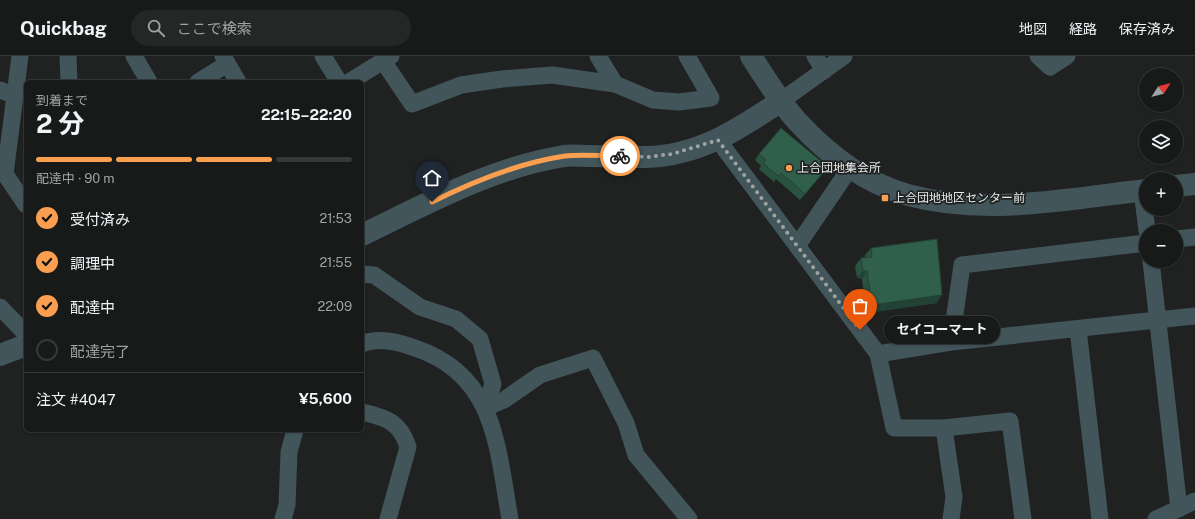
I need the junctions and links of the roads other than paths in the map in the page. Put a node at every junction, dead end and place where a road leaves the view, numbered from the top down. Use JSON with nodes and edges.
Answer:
{"nodes":[{"id":1,"x":20,"y":56,"type":"edge"},
{"id":2,"x":68,"y":56,"type":"edge"},
{"id":3,"x":134,"y":56,"type":"edge"},
{"id":4,"x":323,"y":56,"type":"edge"},
{"id":5,"x":598,"y":56,"type":"edge"},
{"id":6,"x":687,"y":56,"type":"edge"},
{"id":7,"x":751,"y":56,"type":"edge"},
{"id":8,"x":815,"y":56,"type":"edge"},
{"id":9,"x":844,"y":56,"type":"edge"},
{"id":10,"x":1038,"y":56,"type":"edge"},
{"id":11,"x":1067,"y":56,"type":"edge"},
{"id":12,"x":387,"y":58,"type":"edge"},
{"id":13,"x":225,"y":60,"type":"edge"},
{"id":14,"x":824,"y":71,"type":"junction"},
{"id":15,"x":69,"y":80,"type":"edge"},
{"id":16,"x":148,"y":80,"type":"edge"},
{"id":17,"x":200,"y":80,"type":"edge"},
{"id":18,"x":237,"y":80,"type":"edge"},
{"id":19,"x":338,"y":80,"type":"edge"},
{"id":20,"x":352,"y":80,"type":"edge"},
{"id":21,"x":615,"y":84,"type":"junction"},
{"id":22,"x":0,"y":90,"type":"edge"},
{"id":23,"x":16,"y":96,"type":"junction"},
{"id":24,"x":781,"y":101,"type":"junction"},
{"id":25,"x":718,"y":140,"type":"junction"},
{"id":26,"x":850,"y":168,"type":"junction"},
{"id":27,"x":3,"y":173,"type":"edge"},
{"id":28,"x":1195,"y":184,"type":"edge"},
{"id":29,"x":1183,"y":185,"type":"edge"},
{"id":30,"x":1139,"y":191,"type":"edge"},
{"id":31,"x":24,"y":202,"type":"edge"},
{"id":32,"x":364,"y":234,"type":"edge"},
{"id":33,"x":1195,"y":237,"type":"edge"},
{"id":34,"x":1183,"y":238,"type":"edge"},
{"id":35,"x":1139,"y":244,"type":"edge"},
{"id":36,"x":797,"y":246,"type":"junction"},
{"id":37,"x":1152,"y":268,"type":"edge"},
{"id":38,"x":364,"y":274,"type":"edge"},
{"id":39,"x":0,"y":307,"type":"edge"},
{"id":40,"x":1195,"y":316,"type":"edge"},
{"id":41,"x":1157,"y":320,"type":"junction"},
{"id":42,"x":1078,"y":329,"type":"junction"},
{"id":43,"x":24,"y":332,"type":"edge"},
{"id":44,"x":951,"y":342,"type":"junction"},
{"id":45,"x":364,"y":344,"type":"edge"},
{"id":46,"x":24,"y":346,"type":"edge"},
{"id":47,"x":878,"y":354,"type":"junction"},
{"id":48,"x":0,"y":355,"type":"edge"},
{"id":49,"x":486,"y":408,"type":"junction"},
{"id":50,"x":364,"y":412,"type":"edge"},
{"id":51,"x":944,"y":428,"type":"junction"},
{"id":52,"x":294,"y":432,"type":"edge"},
{"id":53,"x":1195,"y":501,"type":"edge"},
{"id":54,"x":1179,"y":509,"type":"junction"},
{"id":55,"x":282,"y":519,"type":"edge"},
{"id":56,"x":388,"y":519,"type":"edge"},
{"id":57,"x":510,"y":519,"type":"edge"},
{"id":58,"x":689,"y":519,"type":"edge"},
{"id":59,"x":951,"y":519,"type":"edge"},
{"id":60,"x":1023,"y":519,"type":"edge"},
{"id":61,"x":1100,"y":519,"type":"edge"},
{"id":62,"x":1156,"y":519,"type":"edge"}],
"edges":[{"from":1,"to":23,"type":"street"},
{"from":2,"to":15,"type":"street"},
{"from":3,"to":16,"type":"street"},
{"from":4,"to":19,"type":"street"},
{"from":5,"to":21,"type":"street"},
{"from":6,"to":21,"type":"street"},
{"from":7,"to":24,"type":"street"},
{"from":8,"to":14,"type":"street"},
{"from":9,"to":14,"type":"street"},
{"from":10,"to":11,"type":"street"},
{"from":12,"to":20,"type":"street"},
{"from":12,"to":21,"type":"street"},
{"from":13,"to":17,"type":"street"},
{"from":13,"to":18,"type":"street"},
{"from":14,"to":24,"type":"street"},
{"from":22,"to":23,"type":"street"},
{"from":23,"to":27,"type":"street"},
{"from":24,"to":25,"type":"street"},
{"from":24,"to":26,"type":"street"},
{"from":25,"to":32,"type":"street"},
{"from":25,"to":36,"type":"street"},
{"from":26,"to":30,"type":"street"},
{"from":26,"to":36,"type":"street"},
{"from":27,"to":31,"type":"street"},
{"from":28,"to":29,"type":"street"},
{"from":33,"to":34,"type":"street"},
{"from":35,"to":44,"type":"street"},
{"from":36,"to":47,"type":"street"},
{"from":37,"to":41,"type":"street"},
{"from":38,"to":49,"type":"street"},
{"from":39,"to":43,"type":"street"},
{"from":40,"to":41,"type":"street"},
{"from":41,"to":42,"type":"street"},
{"from":41,"to":54,"type":"street"},
{"from":42,"to":44,"type":"street"},
{"from":42,"to":61,"type":"street"},
{"from":44,"to":47,"type":"street"},
{"from":45,"to":49,"type":"street"},
{"from":46,"to":48,"type":"street"},
{"from":47,"to":51,"type":"street"},
{"from":49,"to":57,"type":"street"},
{"from":49,"to":58,"type":"street"},
{"from":50,"to":56,"type":"street"},
{"from":51,"to":59,"type":"street"},
{"from":51,"to":60,"type":"street"},
{"from":52,"to":55,"type":"street"},
{"from":53,"to":54,"type":"street"},
{"from":54,"to":62,"type":"street"}]}
